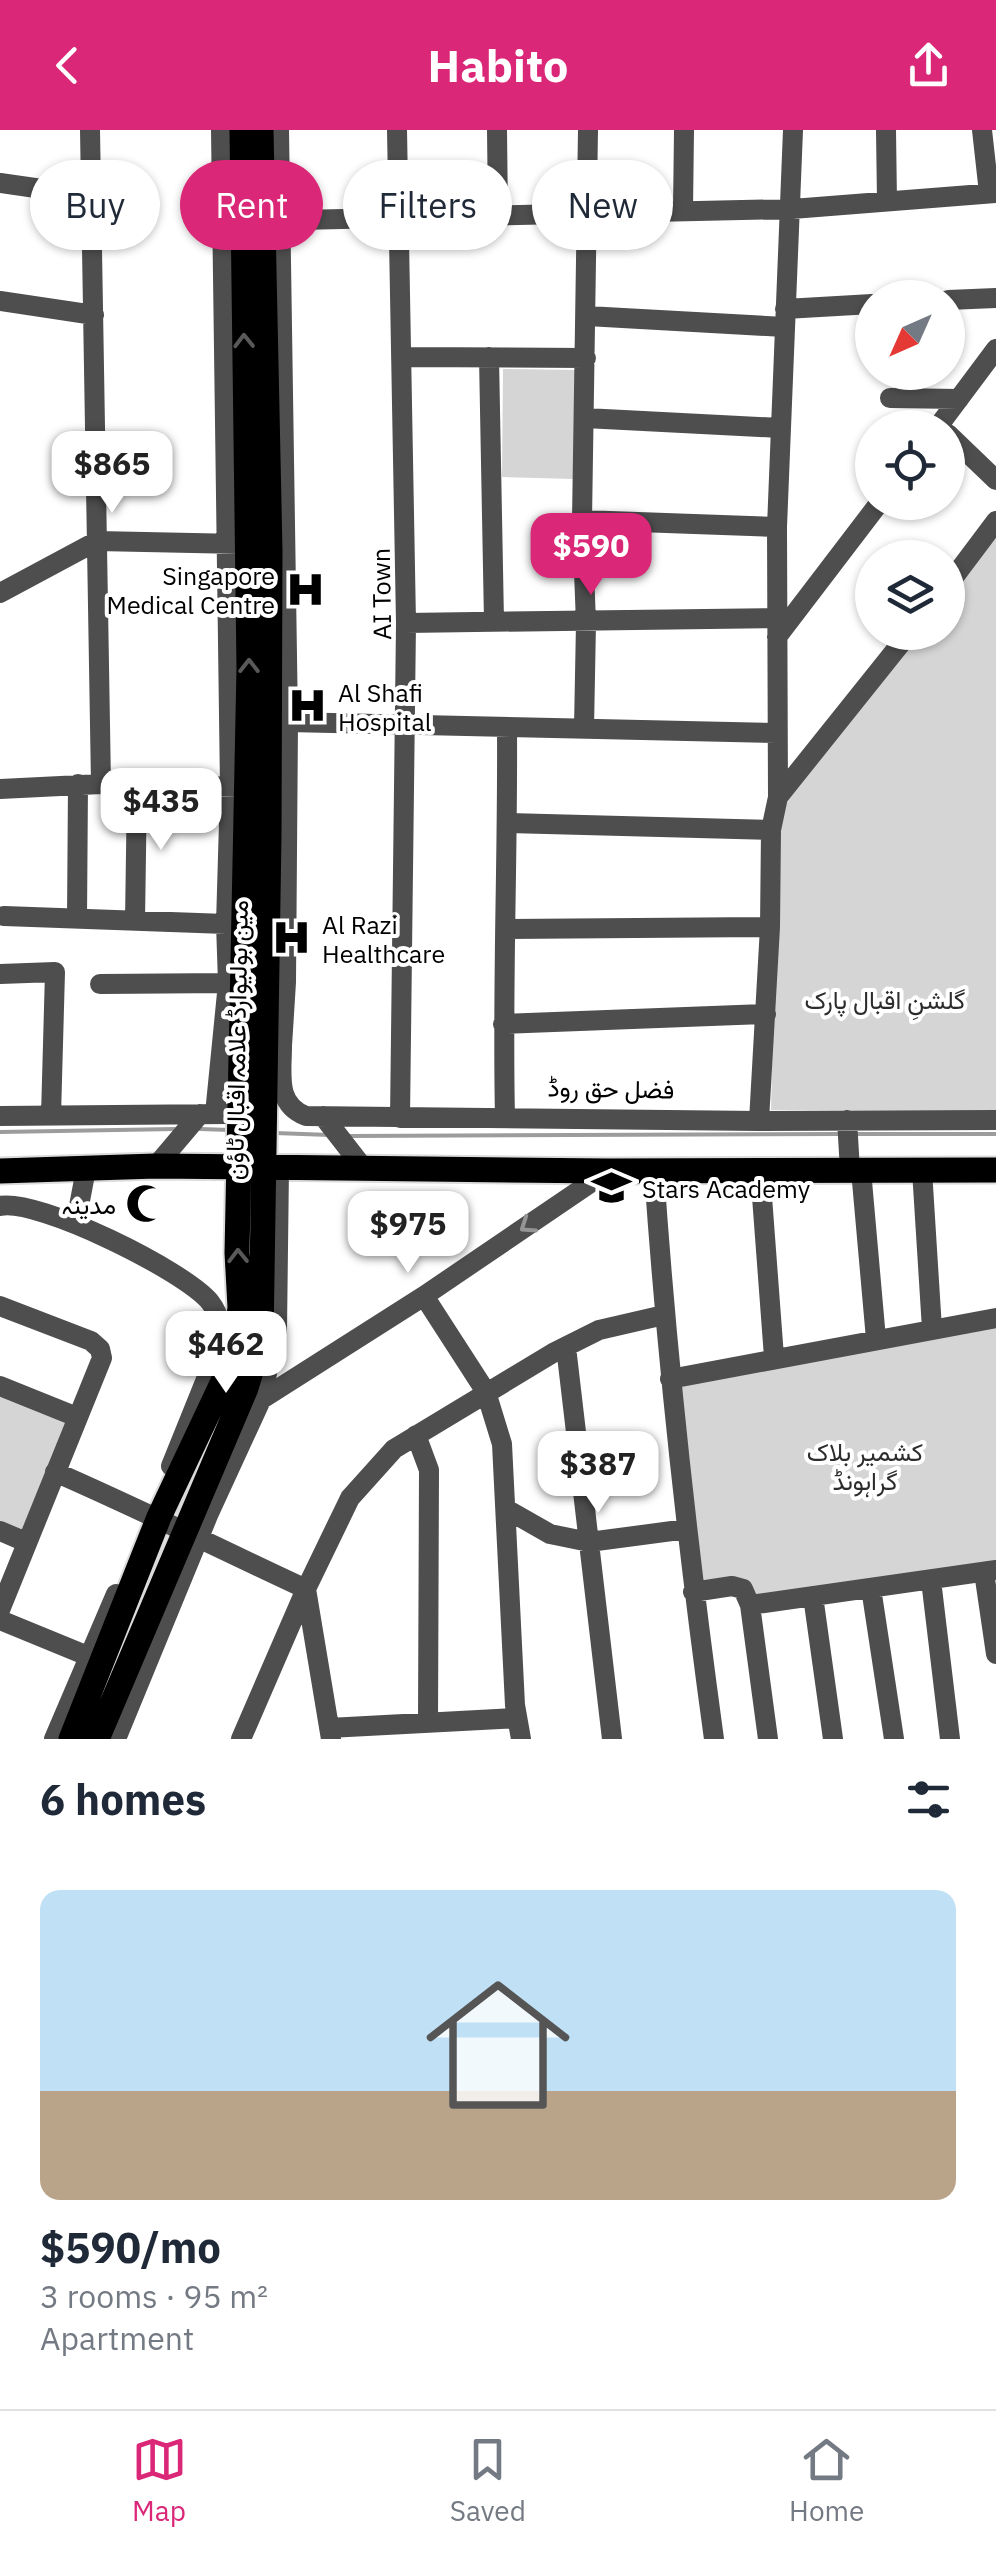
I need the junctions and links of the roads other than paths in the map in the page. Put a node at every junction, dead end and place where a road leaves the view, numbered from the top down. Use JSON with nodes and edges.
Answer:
{"nodes":[{"id":1,"x":90,"y":130,"type":"edge"},
{"id":2,"x":221,"y":130,"type":"edge"},
{"id":3,"x":242,"y":130,"type":"edge"},
{"id":4,"x":261,"y":130,"type":"edge"},
{"id":5,"x":279,"y":130,"type":"edge"},
{"id":6,"x":396,"y":130,"type":"edge"},
{"id":7,"x":497,"y":130,"type":"edge"},
{"id":8,"x":588,"y":130,"type":"edge"},
{"id":9,"x":684,"y":130,"type":"edge"},
{"id":10,"x":793,"y":130,"type":"edge"},
{"id":11,"x":886,"y":130,"type":"edge"},
{"id":12,"x":982,"y":130,"type":"edge"},
{"id":13,"x":90,"y":160,"type":"edge"},
{"id":14,"x":249,"y":160,"type":"edge"},
{"id":15,"x":261,"y":160,"type":"edge"},
{"id":16,"x":273,"y":160,"type":"edge"},
{"id":17,"x":397,"y":160,"type":"edge"},
{"id":18,"x":497,"y":160,"type":"edge"},
{"id":19,"x":589,"y":160,"type":"edge"},
{"id":20,"x":0,"y":183,"type":"edge"},
{"id":21,"x":30,"y":187,"type":"edge"},
{"id":22,"x":993,"y":193,"type":"edge"},
{"id":23,"x":887,"y":201,"type":"junction"},
{"id":24,"x":792,"y":209,"type":"junction"},
{"id":25,"x":673,"y":210,"type":"edge"},
{"id":26,"x":683,"y":210,"type":"junction"},
{"id":27,"x":92,"y":250,"type":"edge"},
{"id":28,"x":260,"y":250,"type":"edge"},
{"id":29,"x":263,"y":250,"type":"edge"},
{"id":30,"x":264,"y":250,"type":"edge"},
{"id":31,"x":399,"y":250,"type":"edge"},
{"id":32,"x":589,"y":250,"type":"edge"},
{"id":33,"x":996,"y":298,"type":"edge"},
{"id":34,"x":965,"y":299,"type":"edge"},
{"id":35,"x":0,"y":302,"type":"edge"},
{"id":36,"x":855,"y":307,"type":"edge"},
{"id":37,"x":94,"y":316,"type":"junction"},
{"id":38,"x":587,"y":316,"type":"junction"},
{"id":39,"x":784,"y":318,"type":"junction"},
{"id":40,"x":996,"y":349,"type":"edge"},
{"id":41,"x":402,"y":357,"type":"junction"},
{"id":42,"x":490,"y":357,"type":"junction"},
{"id":43,"x":586,"y":358,"type":"junction"},
{"id":44,"x":890,"y":398,"type":"dead end"},
{"id":45,"x":959,"y":399,"type":"junction"},
{"id":46,"x":952,"y":410,"type":"edge"},
{"id":47,"x":584,"y":418,"type":"junction"},
{"id":48,"x":780,"y":428,"type":"junction"},
{"id":49,"x":965,"y":451,"type":"edge"},
{"id":50,"x":996,"y":480,"type":"edge"},
{"id":51,"x":582,"y":520,"type":"junction"},
{"id":52,"x":865,"y":520,"type":"edge"},
{"id":53,"x":996,"y":521,"type":"edge"},
{"id":54,"x":777,"y":527,"type":"junction"},
{"id":55,"x":97,"y":541,"type":"junction"},
{"id":56,"x":237,"y":543,"type":"junction"},
{"id":57,"x":965,"y":562,"type":"edge"},
{"id":58,"x":0,"y":593,"type":"edge"},
{"id":59,"x":494,"y":621,"type":"junction"},
{"id":60,"x":406,"y":623,"type":"junction"},
{"id":61,"x":586,"y":623,"type":"junction"},
{"id":62,"x":777,"y":627,"type":"junction"},
{"id":63,"x":896,"y":650,"type":"edge"},
{"id":64,"x":288,"y":722,"type":"junction"},
{"id":65,"x":406,"y":727,"type":"junction"},
{"id":66,"x":507,"y":728,"type":"junction"},
{"id":67,"x":584,"y":728,"type":"junction"},
{"id":68,"x":777,"y":733,"type":"junction"},
{"id":69,"x":78,"y":784,"type":"junction"},
{"id":70,"x":101,"y":784,"type":"junction"},
{"id":71,"x":137,"y":784,"type":"junction"},
{"id":72,"x":1,"y":785,"type":"edge"},
{"id":73,"x":239,"y":787,"type":"junction"},
{"id":74,"x":778,"y":797,"type":"junction"},
{"id":75,"x":508,"y":823,"type":"junction"},
{"id":76,"x":771,"y":830,"type":"junction"},
{"id":77,"x":4,"y":916,"type":"dead end"},
{"id":78,"x":76,"y":919,"type":"junction"},
{"id":79,"x":136,"y":921,"type":"junction"},
{"id":80,"x":226,"y":924,"type":"junction"},
{"id":81,"x":770,"y":927,"type":"junction"},
{"id":82,"x":507,"y":929,"type":"junction"},
{"id":83,"x":0,"y":974,"type":"edge"},
{"id":84,"x":228,"y":983,"type":"junction"},
{"id":85,"x":100,"y":984,"type":"dead end"},
{"id":86,"x":766,"y":1014,"type":"junction"},
{"id":87,"x":503,"y":1024,"type":"junction"},
{"id":88,"x":273,"y":1046,"type":"junction"},
{"id":89,"x":0,"y":1116,"type":"edge"},
{"id":90,"x":50,"y":1116,"type":"junction"},
{"id":91,"x":226,"y":1117,"type":"junction"},
{"id":92,"x":505,"y":1117,"type":"junction"},
{"id":93,"x":400,"y":1118,"type":"junction"},
{"id":94,"x":996,"y":1120,"type":"edge"},
{"id":95,"x":759,"y":1121,"type":"junction"},
{"id":96,"x":328,"y":1123,"type":"junction"},
{"id":97,"x":851,"y":1147,"type":"junction"},
{"id":98,"x":164,"y":1156,"type":"junction"},
{"id":99,"x":358,"y":1160,"type":"junction"},
{"id":100,"x":258,"y":1162,"type":"junction"},
{"id":101,"x":86,"y":1170,"type":"junction"},
{"id":102,"x":760,"y":1170,"type":"junction"},
{"id":103,"x":922,"y":1170,"type":"junction"},
{"id":104,"x":996,"y":1170,"type":"edge"},
{"id":105,"x":0,"y":1171,"type":"edge"},
{"id":106,"x":608,"y":1171,"type":"junction"},
{"id":107,"x":654,"y":1171,"type":"junction"},
{"id":108,"x":0,"y":1206,"type":"edge"},
{"id":109,"x":76,"y":1222,"type":"junction"},
{"id":110,"x":424,"y":1296,"type":"junction"},
{"id":111,"x":0,"y":1306,"type":"edge"},
{"id":112,"x":229,"y":1312,"type":"junction"},
{"id":113,"x":664,"y":1315,"type":"junction"},
{"id":114,"x":996,"y":1318,"type":"edge"},
{"id":115,"x":932,"y":1329,"type":"junction"},
{"id":116,"x":876,"y":1339,"type":"junction"},
{"id":117,"x":566,"y":1346,"type":"junction"},
{"id":118,"x":774,"y":1357,"type":"junction"},
{"id":119,"x":670,"y":1378,"type":"junction"},
{"id":120,"x":0,"y":1386,"type":"edge"},
{"id":121,"x":486,"y":1392,"type":"junction"},
{"id":122,"x":260,"y":1400,"type":"junction"},
{"id":123,"x":78,"y":1417,"type":"junction"},
{"id":124,"x":232,"y":1417,"type":"junction"},
{"id":125,"x":416,"y":1435,"type":"junction"},
{"id":126,"x":55,"y":1472,"type":"junction"},
{"id":127,"x":506,"y":1509,"type":"junction"},
{"id":128,"x":156,"y":1515,"type":"junction"},
{"id":129,"x":686,"y":1529,"type":"junction"},
{"id":130,"x":0,"y":1531,"type":"edge"},
{"id":131,"x":191,"y":1536,"type":"junction"},
{"id":132,"x":26,"y":1542,"type":"junction"},
{"id":133,"x":589,"y":1542,"type":"junction"},
{"id":134,"x":990,"y":1571,"type":"edge"},
{"id":135,"x":931,"y":1580,"type":"junction"},
{"id":136,"x":871,"y":1588,"type":"junction"},
{"id":137,"x":306,"y":1589,"type":"junction"},
{"id":138,"x":694,"y":1592,"type":"junction"},
{"id":139,"x":813,"y":1596,"type":"junction"},
{"id":140,"x":750,"y":1605,"type":"junction"},
{"id":141,"x":0,"y":1610,"type":"edge"},
{"id":142,"x":0,"y":1620,"type":"edge"},
{"id":143,"x":996,"y":1654,"type":"edge"},
{"id":144,"x":96,"y":1659,"type":"junction"},
{"id":145,"x":428,"y":1723,"type":"junction"},
{"id":146,"x":519,"y":1729,"type":"edge"},
{"id":147,"x":330,"y":1733,"type":"edge"},
{"id":148,"x":54,"y":1739,"type":"edge"},
{"id":149,"x":71,"y":1739,"type":"edge"},
{"id":150,"x":97,"y":1739,"type":"edge"},
{"id":151,"x":116,"y":1739,"type":"edge"},
{"id":152,"x":241,"y":1739,"type":"edge"},
{"id":153,"x":612,"y":1739,"type":"edge"},
{"id":154,"x":714,"y":1739,"type":"edge"},
{"id":155,"x":768,"y":1739,"type":"edge"},
{"id":156,"x":834,"y":1739,"type":"edge"},
{"id":157,"x":894,"y":1739,"type":"edge"},
{"id":158,"x":950,"y":1739,"type":"edge"}],
"edges":[{"from":1,"to":13,"type":"street"},
{"from":2,"to":56,"type":"street"},
{"from":3,"to":14,"type":"main road","name":"مین بولیوارڈ علامہ اقبال ٹاؤن"},
{"from":4,"to":15,"type":"main road","name":"مین بولیوارڈ علامہ اقبال ٹاؤن"},
{"from":5,"to":16,"type":"street"},
{"from":6,"to":17,"type":"street","name":"AI Town"},
{"from":7,"to":18,"type":"street"},
{"from":8,"to":19,"type":"street"},
{"from":9,"to":26,"type":"street"},
{"from":10,"to":24,"type":"street"},
{"from":11,"to":23,"type":"street"},
{"from":12,"to":22,"type":"street"},
{"from":20,"to":21,"type":"street"},
{"from":22,"to":23,"type":"street"},
{"from":23,"to":24,"type":"street"},
{"from":24,"to":26,"type":"street"},
{"from":24,"to":39,"type":"street"},
{"from":25,"to":26,"type":"street"},
{"from":27,"to":37,"type":"street"},
{"from":56,"to":28,"type":"main road","name":"مین بولیوارڈ علامہ اقبال ٹاؤن","one_way":true},
{"from":29,"to":88,"type":"main road","name":"مین بولیوارڈ علامہ اقبال ٹاؤن"},
{"from":30,"to":64,"type":"street"},
{"from":31,"to":41,"type":"street","name":"AI Town"},
{"from":32,"to":38,"type":"street"},
{"from":33,"to":34,"type":"street"},
{"from":35,"to":37,"type":"street"},
{"from":36,"to":39,"type":"street"},
{"from":37,"to":55,"type":"street"},
{"from":38,"to":39,"type":"street"},
{"from":38,"to":43,"type":"street"},
{"from":39,"to":48,"type":"street"},
{"from":40,"to":45,"type":"street"},
{"from":41,"to":42,"type":"street"},
{"from":41,"to":60,"type":"street","name":"AI Town"},
{"from":42,"to":43,"type":"street"},
{"from":42,"to":59,"type":"street"},
{"from":43,"to":47,"type":"street"},
{"from":44,"to":45,"type":"street"},
{"from":45,"to":46,"type":"street"},
{"from":47,"to":48,"type":"street"},
{"from":47,"to":51,"type":"street"},
{"from":48,"to":54,"type":"street"},
{"from":49,"to":50,"type":"street"},
{"from":51,"to":54,"type":"street"},
{"from":51,"to":61,"type":"street"},
{"from":52,"to":62,"type":"street"},
{"from":53,"to":57,"type":"street"},
{"from":54,"to":62,"type":"street"},
{"from":55,"to":56,"type":"street"},
{"from":55,"to":58,"type":"street"},
{"from":55,"to":70,"type":"street"},
{"from":56,"to":73,"type":"main road","name":"مین بولیوارڈ علامہ اقبال ٹاؤن"},
{"from":59,"to":60,"type":"street"},
{"from":59,"to":61,"type":"street"},
{"from":60,"to":65,"type":"street","name":"AI Town"},
{"from":61,"to":62,"type":"street"},
{"from":61,"to":67,"type":"street"},
{"from":62,"to":68,"type":"street"},
{"from":63,"to":74,"type":"street"},
{"from":64,"to":65,"type":"street"},
{"from":64,"to":88,"type":"street"},
{"from":65,"to":66,"type":"street"},
{"from":65,"to":93,"type":"street","name":"AI Town"},
{"from":66,"to":67,"type":"street"},
{"from":66,"to":75,"type":"street"},
{"from":67,"to":68,"type":"street"},
{"from":68,"to":74,"type":"street"},
{"from":69,"to":70,"type":"street"},
{"from":69,"to":72,"type":"street"},
{"from":69,"to":78,"type":"street"},
{"from":70,"to":71,"type":"street"},
{"from":71,"to":73,"type":"street"},
{"from":71,"to":79,"type":"street"},
{"from":73,"to":80,"type":"street"},
{"from":73,"to":91,"type":"main road","name":"مین بولیوارڈ علامہ اقبال ٹاؤن"},
{"from":74,"to":76,"type":"street"},
{"from":75,"to":76,"type":"street"},
{"from":75,"to":82,"type":"street"},
{"from":76,"to":81,"type":"street"},
{"from":77,"to":78,"type":"street"},
{"from":78,"to":79,"type":"street"},
{"from":79,"to":80,"type":"street"},
{"from":80,"to":84,"type":"street"},
{"from":81,"to":82,"type":"street"},
{"from":81,"to":86,"type":"street"},
{"from":82,"to":87,"type":"street"},
{"from":83,"to":90,"type":"street"},
{"from":84,"to":85,"type":"street"},
{"from":84,"to":91,"type":"street"},
{"from":86,"to":87,"type":"street"},
{"from":86,"to":95,"type":"street"},
{"from":87,"to":92,"type":"street"},
{"from":88,"to":91,"type":"main road","name":"مین بولیوارڈ علامہ اقبال ٹاؤن"},
{"from":88,"to":96,"type":"street","name":"فضل حق روڈ"},
{"from":89,"to":90,"type":"street"},
{"from":90,"to":91,"type":"street"},
{"from":91,"to":98,"type":"street"},
{"from":91,"to":100,"type":"main road","name":"مین بولیوارڈ علامہ اقبال ٹاؤن"},
{"from":92,"to":93,"type":"street","name":"فضل حق روڈ"},
{"from":92,"to":95,"type":"street","name":"فضل حق روڈ"},
{"from":93,"to":96,"type":"street","name":"فضل حق روڈ"},
{"from":94,"to":97,"type":"street","name":"فضل حق روڈ"},
{"from":95,"to":97,"type":"street","name":"فضل حق روڈ"},
{"from":96,"to":99,"type":"street"},
{"from":97,"to":102,"type":"main road","name":"فضل حق روڈ"},
{"from":97,"to":103,"type":"main road","name":"فضل حق روڈ"},
{"from":97,"to":116,"type":"street"},
{"from":98,"to":100,"type":"main road","name":"فضل حق روڈ"},
{"from":98,"to":101,"type":"main road","name":"فضل حق روڈ"},
{"from":99,"to":100,"type":"main road","name":"فضل حق روڈ"},
{"from":99,"to":106,"type":"main road","name":"فضل حق روڈ"},
{"from":112,"to":100,"type":"main road","name":"مین بولیوارڈ علامہ اقبال ٹاؤن","one_way":true},
{"from":100,"to":122,"type":"street"},
{"from":100,"to":124,"type":"main road","name":"مین بولیوارڈ علامہ اقبال ٹاؤن"},
{"from":101,"to":105,"type":"main road","name":"فضل حق روڈ"},
{"from":101,"to":109,"type":"street"},
{"from":102,"to":107,"type":"main road","name":"فضل حق روڈ"},
{"from":102,"to":118,"type":"street"},
{"from":103,"to":104,"type":"main road","name":"فضل حق روڈ"},
{"from":103,"to":115,"type":"street"},
{"from":106,"to":107,"type":"main road","name":"فضل حق روڈ"},
{"from":106,"to":110,"type":"street","one_way":true},
{"from":107,"to":113,"type":"street"},
{"from":108,"to":109,"type":"street"},
{"from":109,"to":112,"type":"street"},
{"from":110,"to":121,"type":"street"},
{"from":110,"to":122,"type":"street"},
{"from":111,"to":123,"type":"street"},
{"from":112,"to":128,"type":"main road","name":"مین بولیوارڈ علامہ اقبال ٹاؤن"},
{"from":113,"to":117,"type":"street"},
{"from":113,"to":119,"type":"street"},
{"from":114,"to":115,"type":"street"},
{"from":115,"to":116,"type":"street"},
{"from":116,"to":118,"type":"street"},
{"from":117,"to":121,"type":"street"},
{"from":117,"to":133,"type":"street"},
{"from":118,"to":119,"type":"street"},
{"from":119,"to":129,"type":"street"},
{"from":120,"to":123,"type":"street"},
{"from":121,"to":125,"type":"street"},
{"from":121,"to":127,"type":"street"},
{"from":122,"to":124,"type":"street"},
{"from":122,"to":131,"type":"street"},
{"from":123,"to":126,"type":"street"},
{"from":124,"to":131,"type":"main road","name":"مین بولیوارڈ علامہ اقبال ٹاؤن"},
{"from":125,"to":137,"type":"street"},
{"from":125,"to":145,"type":"street"},
{"from":126,"to":128,"type":"street"},
{"from":126,"to":132,"type":"street"},
{"from":127,"to":133,"type":"street"},
{"from":127,"to":146,"type":"street"},
{"from":128,"to":131,"type":"street"},
{"from":128,"to":144,"type":"main road","name":"مین بولیوارڈ علامہ اقبال ٹاؤن"},
{"from":129,"to":133,"type":"street"},
{"from":129,"to":138,"type":"street"},
{"from":130,"to":132,"type":"street"},
{"from":131,"to":137,"type":"street"},
{"from":131,"to":150,"type":"main road","name":"مین بولیوارڈ علامہ اقبال ٹاؤن"},
{"from":131,"to":151,"type":"street"},
{"from":132,"to":141,"type":"street"},
{"from":133,"to":153,"type":"street"},
{"from":134,"to":135,"type":"street"},
{"from":134,"to":143,"type":"street"},
{"from":135,"to":136,"type":"street"},
{"from":135,"to":158,"type":"street"},
{"from":136,"to":139,"type":"street"},
{"from":136,"to":157,"type":"street"},
{"from":137,"to":147,"type":"street"},
{"from":137,"to":152,"type":"street"},
{"from":138,"to":140,"type":"street"},
{"from":138,"to":154,"type":"street"},
{"from":139,"to":140,"type":"street"},
{"from":139,"to":156,"type":"street"},
{"from":140,"to":155,"type":"street"},
{"from":142,"to":144,"type":"street"},
{"from":144,"to":148,"type":"street"},
{"from":144,"to":149,"type":"main road","name":"مین بولیوارڈ علامہ اقبال ٹاؤن"},
{"from":145,"to":146,"type":"street"},
{"from":145,"to":147,"type":"street"}]}
